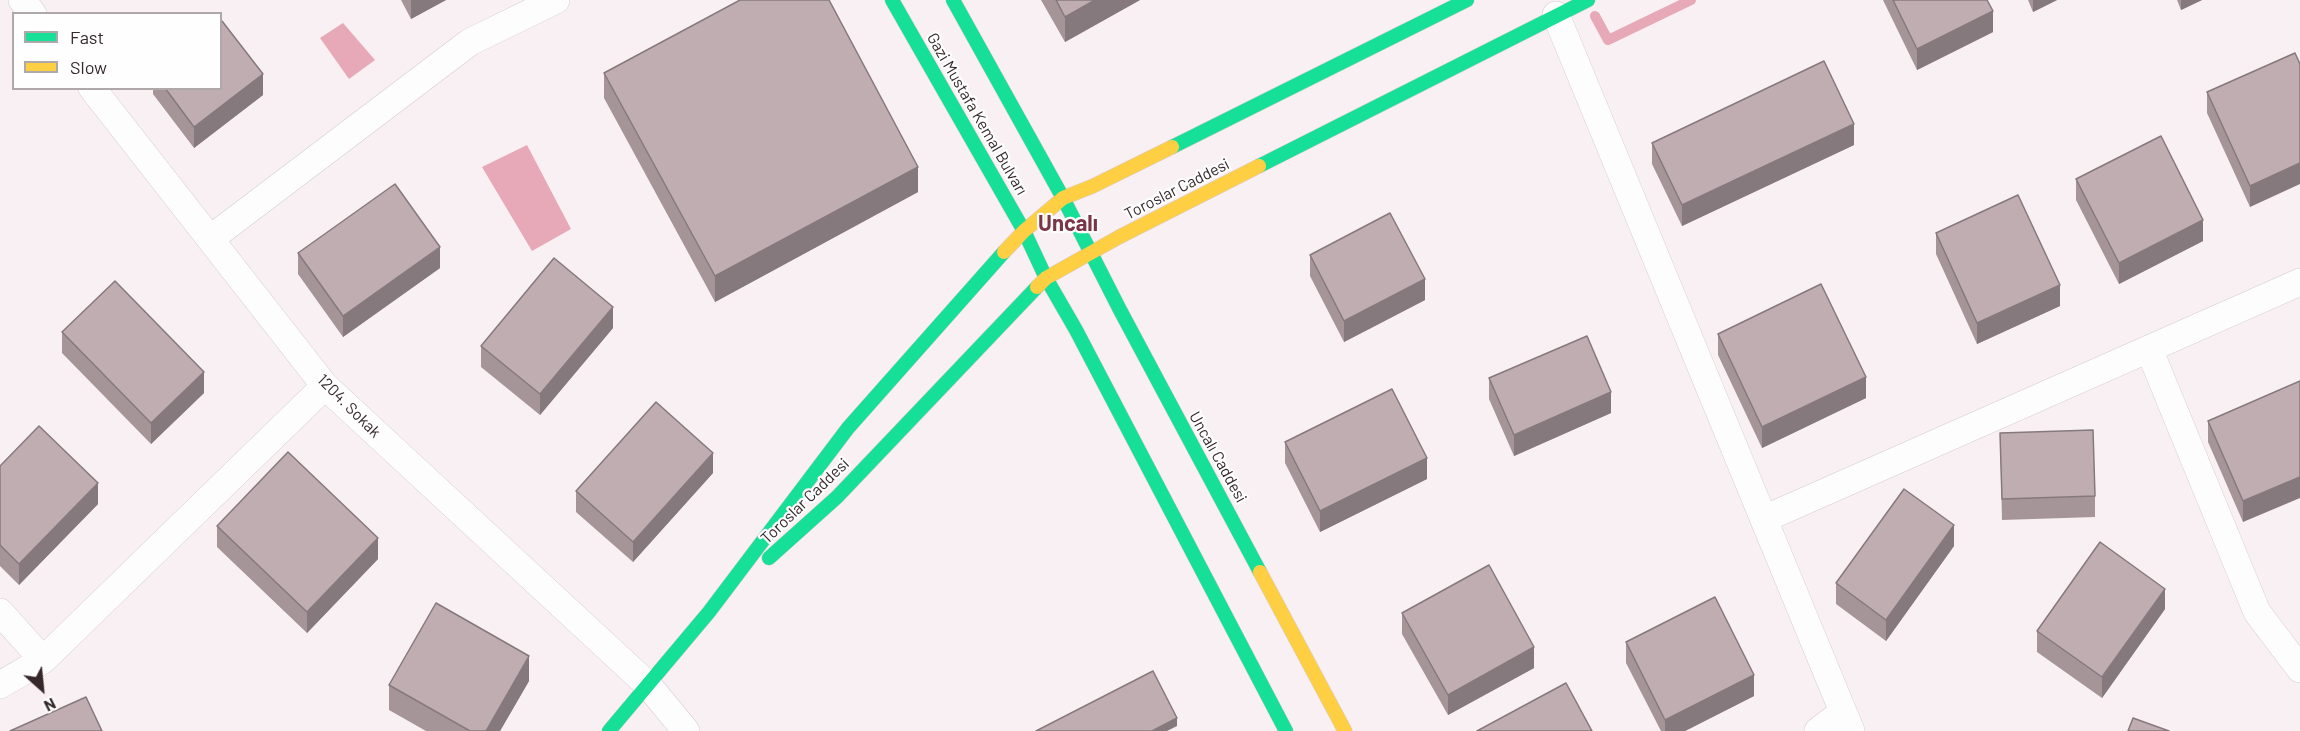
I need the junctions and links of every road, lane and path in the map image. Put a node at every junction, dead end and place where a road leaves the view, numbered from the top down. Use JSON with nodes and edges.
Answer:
{"nodes":[{"id":1,"x":22,"y":0,"type":"edge"},
{"id":2,"x":556,"y":0,"type":"edge"},
{"id":3,"x":892,"y":0,"type":"edge"},
{"id":4,"x":953,"y":0,"type":"edge"},
{"id":5,"x":1467,"y":0,"type":"edge"},
{"id":6,"x":1588,"y":0,"type":"edge"},
{"id":7,"x":1553,"y":8,"type":"edge"},
{"id":8,"x":31,"y":12,"type":"edge"},
{"id":9,"x":94,"y":90,"type":"edge"},
{"id":10,"x":1063,"y":198,"type":"junction"},
{"id":11,"x":1024,"y":231,"type":"junction"},
{"id":12,"x":210,"y":239,"type":"junction"},
{"id":13,"x":1092,"y":252,"type":"junction"},
{"id":14,"x":1047,"y":278,"type":"junction"},
{"id":15,"x":2300,"y":282,"type":"edge"},
{"id":16,"x":2148,"y":349,"type":"junction"},
{"id":17,"x":325,"y":386,"type":"junction"},
{"id":18,"x":1764,"y":519,"type":"junction"},
{"id":19,"x":0,"y":612,"type":"edge"},
{"id":20,"x":710,"y":612,"type":"junction"},
{"id":21,"x":44,"y":660,"type":"junction"},
{"id":22,"x":2300,"y":669,"type":"edge"},
{"id":23,"x":0,"y":685,"type":"edge"},
{"id":24,"x":648,"y":685,"type":"junction"},
{"id":25,"x":1847,"y":722,"type":"edge"},
{"id":26,"x":609,"y":731,"type":"edge"},
{"id":27,"x":686,"y":731,"type":"edge"},
{"id":28,"x":1286,"y":731,"type":"edge"},
{"id":29,"x":1345,"y":731,"type":"edge"},
{"id":30,"x":1818,"y":731,"type":"edge"}],
"edges":[{"from":1,"to":8,"type":"street"},
{"from":2,"to":12,"type":"street"},
{"from":3,"to":11,"type":"street","name":"Gazi Mustafa Kemal Bulvarı"},
{"from":4,"to":10,"type":"street","name":"Gazi Mustafa Kemal Bulvarı"},
{"from":5,"to":10,"type":"street","name":"Toroslar Caddesi"},
{"from":6,"to":7,"type":"street","name":"Toroslar Caddesi"},
{"from":7,"to":13,"type":"street","name":"Toroslar Caddesi"},
{"from":7,"to":18,"type":"street"},
{"from":9,"to":12,"type":"street","name":"1204. Sokak"},
{"from":10,"to":11,"type":"street","name":"Toroslar Caddesi"},
{"from":10,"to":13,"type":"street","name":"Uncalı Caddesi"},
{"from":11,"to":14,"type":"street","name":"Gazi Mustafa Kemal Bulvarı"},
{"from":11,"to":20,"type":"street","name":"Toroslar Caddesi"},
{"from":12,"to":17,"type":"street","name":"1204. Sokak"},
{"from":13,"to":14,"type":"street","name":"Toroslar Caddesi"},
{"from":13,"to":29,"type":"street","name":"Uncalı Caddesi"},
{"from":14,"to":20,"type":"street","name":"Toroslar Caddesi"},
{"from":14,"to":28,"type":"street"},
{"from":15,"to":16,"type":"street"},
{"from":16,"to":18,"type":"street"},
{"from":16,"to":22,"type":"street"},
{"from":17,"to":21,"type":"street"},
{"from":17,"to":24,"type":"street","name":"1204. Sokak"},
{"from":18,"to":25,"type":"street"},
{"from":19,"to":21,"type":"street"},
{"from":20,"to":24,"type":"street","name":"Toroslar Caddesi"},
{"from":21,"to":23,"type":"street"},
{"from":24,"to":26,"type":"street","name":"Toroslar Caddesi"},
{"from":24,"to":27,"type":"street","name":"1204. Sokak"},
{"from":25,"to":30,"type":"street"}]}
